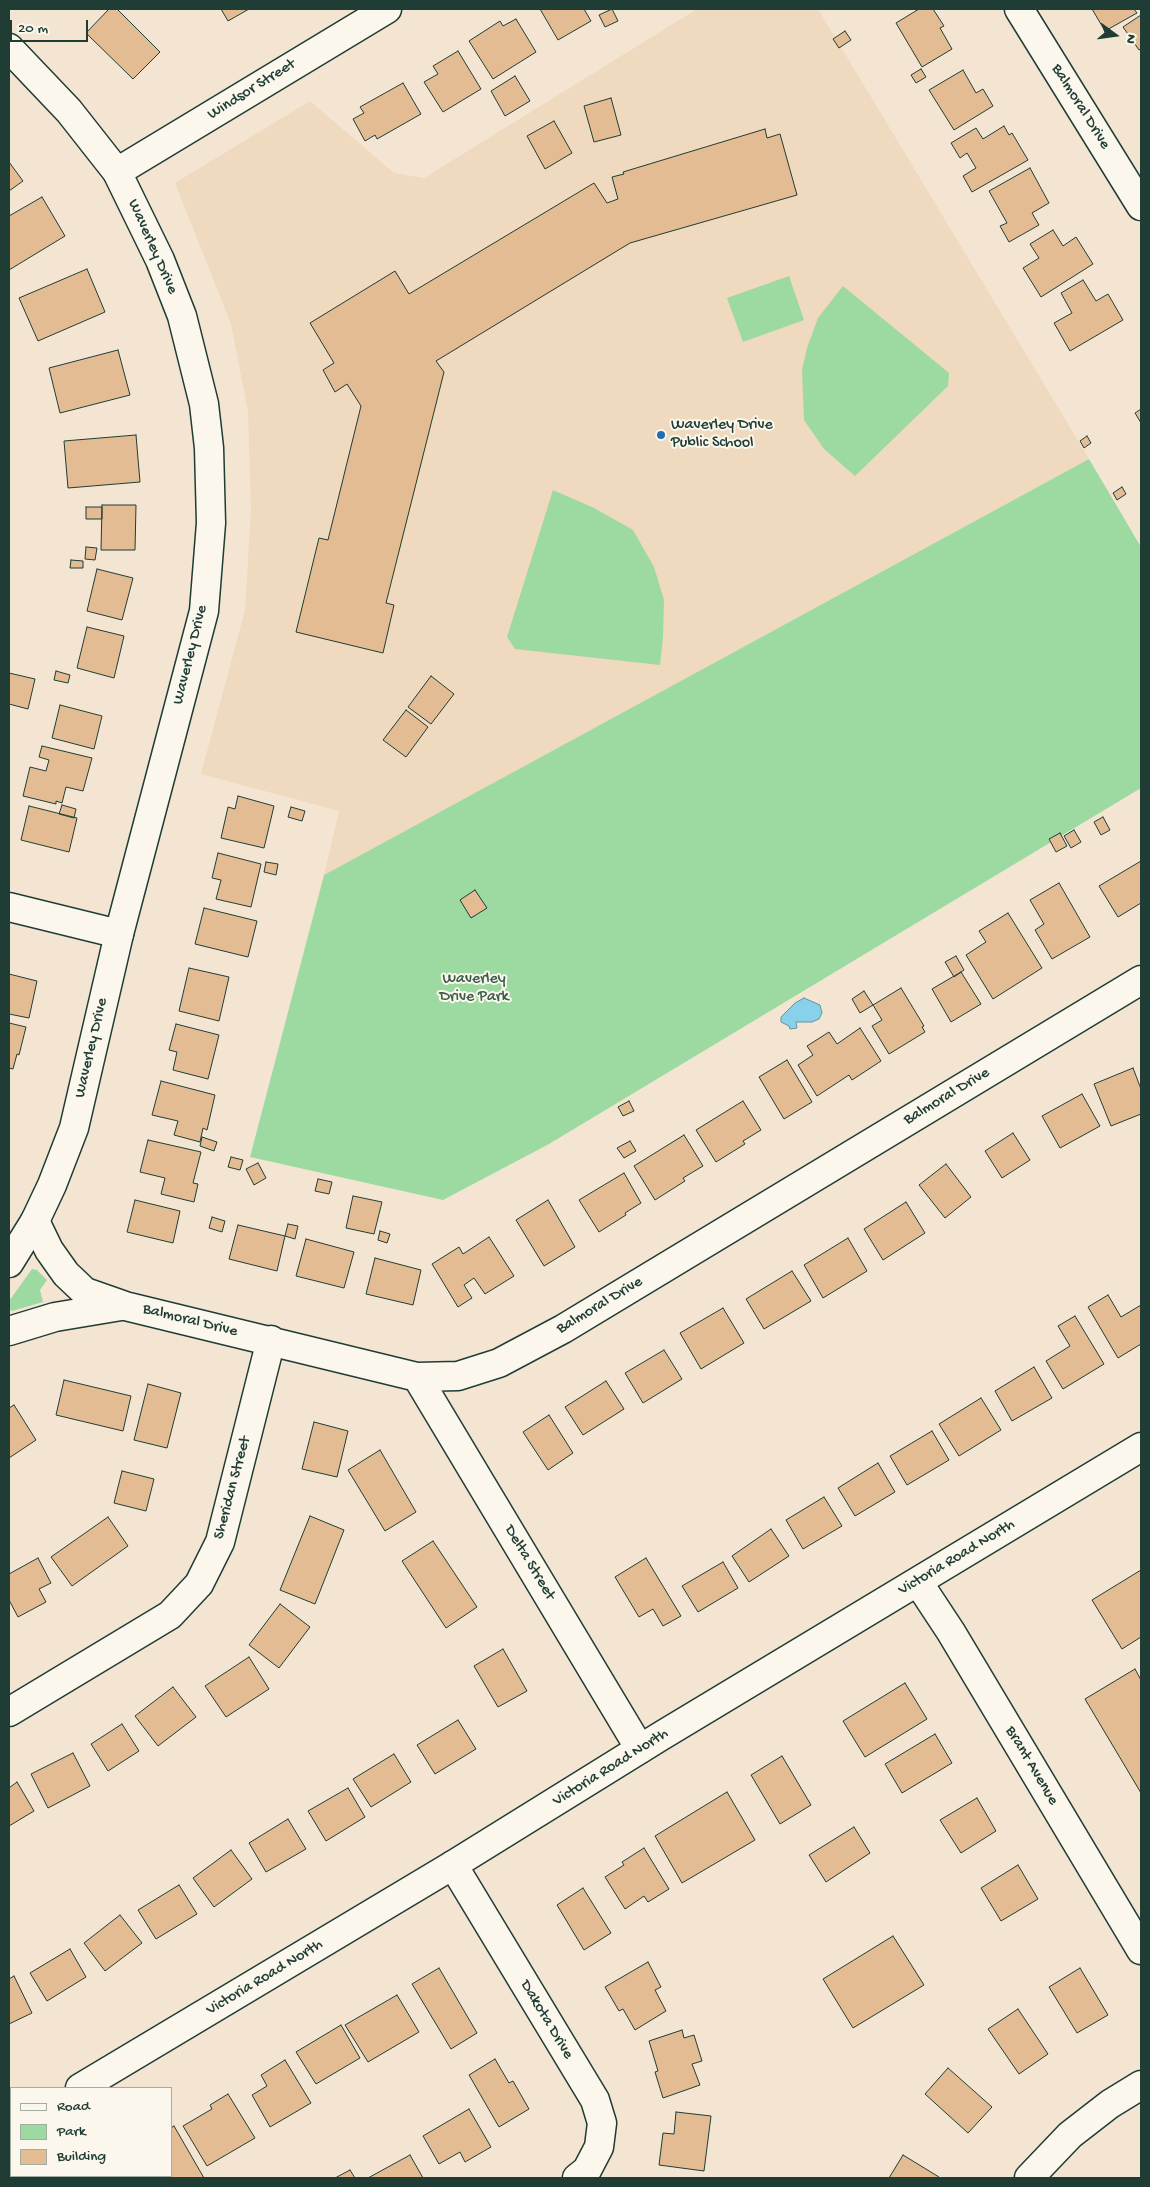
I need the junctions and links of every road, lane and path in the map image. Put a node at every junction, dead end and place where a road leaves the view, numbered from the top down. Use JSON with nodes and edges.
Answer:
{"nodes":[{"id":1,"x":387,"y":9,"type":"edge"},
{"id":2,"x":1019,"y":9,"type":"edge"},
{"id":3,"x":9,"y":48,"type":"edge"},
{"id":4,"x":117,"y":172,"type":"junction"},
{"id":5,"x":1141,"y":206,"type":"edge"},
{"id":6,"x":9,"y":906,"type":"edge"},
{"id":7,"x":119,"y":934,"type":"junction"},
{"id":8,"x":1141,"y":980,"type":"edge"},
{"id":9,"x":35,"y":1221,"type":"junction"},
{"id":10,"x":9,"y":1263,"type":"edge"},
{"id":11,"x":125,"y":1306,"type":"junction"},
{"id":12,"x":9,"y":1330,"type":"edge"},
{"id":13,"x":271,"y":1340,"type":"junction"},
{"id":14,"x":417,"y":1377,"type":"junction"},
{"id":15,"x":1141,"y":1446,"type":"edge"},
{"id":16,"x":918,"y":1582,"type":"junction"},
{"id":17,"x":9,"y":1712,"type":"edge"},
{"id":18,"x":640,"y":1749,"type":"junction"},
{"id":19,"x":453,"y":1865,"type":"junction"},
{"id":20,"x":1141,"y":1950,"type":"edge"},
{"id":21,"x":1141,"y":2086,"type":"edge"},
{"id":22,"x":82,"y":2087,"type":"edge"},
{"id":23,"x":577,"y":2178,"type":"edge"},
{"id":24,"x":1029,"y":2178,"type":"edge"}],
"edges":[{"from":1,"to":4,"type":"street","name":"Windsor Street"},
{"from":2,"to":5,"type":"street","name":"Balmoral Drive"},
{"from":3,"to":4,"type":"street","name":"Waverley Drive"},
{"from":4,"to":7,"type":"street","name":"Waverley Drive"},
{"from":6,"to":7,"type":"street"},
{"from":7,"to":9,"type":"street","name":"Waverley Drive"},
{"from":8,"to":14,"type":"street","name":"Balmoral Drive"},
{"from":9,"to":10,"type":"street","name":"Waverley Drive"},
{"from":9,"to":11,"type":"street","name":"Balmoral Drive"},
{"from":11,"to":12,"type":"street"},
{"from":11,"to":13,"type":"street","name":"Balmoral Drive"},
{"from":13,"to":14,"type":"street","name":"Balmoral Drive"},
{"from":13,"to":17,"type":"street","name":"Sheridan Street"},
{"from":14,"to":18,"type":"street","name":"Delta Street"},
{"from":15,"to":16,"type":"street","name":"Victoria Road North"},
{"from":16,"to":18,"type":"street","name":"Victoria Road North"},
{"from":16,"to":20,"type":"street","name":"Brant Avenue"},
{"from":18,"to":19,"type":"street","name":"Victoria Road North"},
{"from":19,"to":22,"type":"street","name":"Victoria Road North"},
{"from":19,"to":23,"type":"street","name":"Dakota Drive"},
{"from":21,"to":24,"type":"street"}]}
